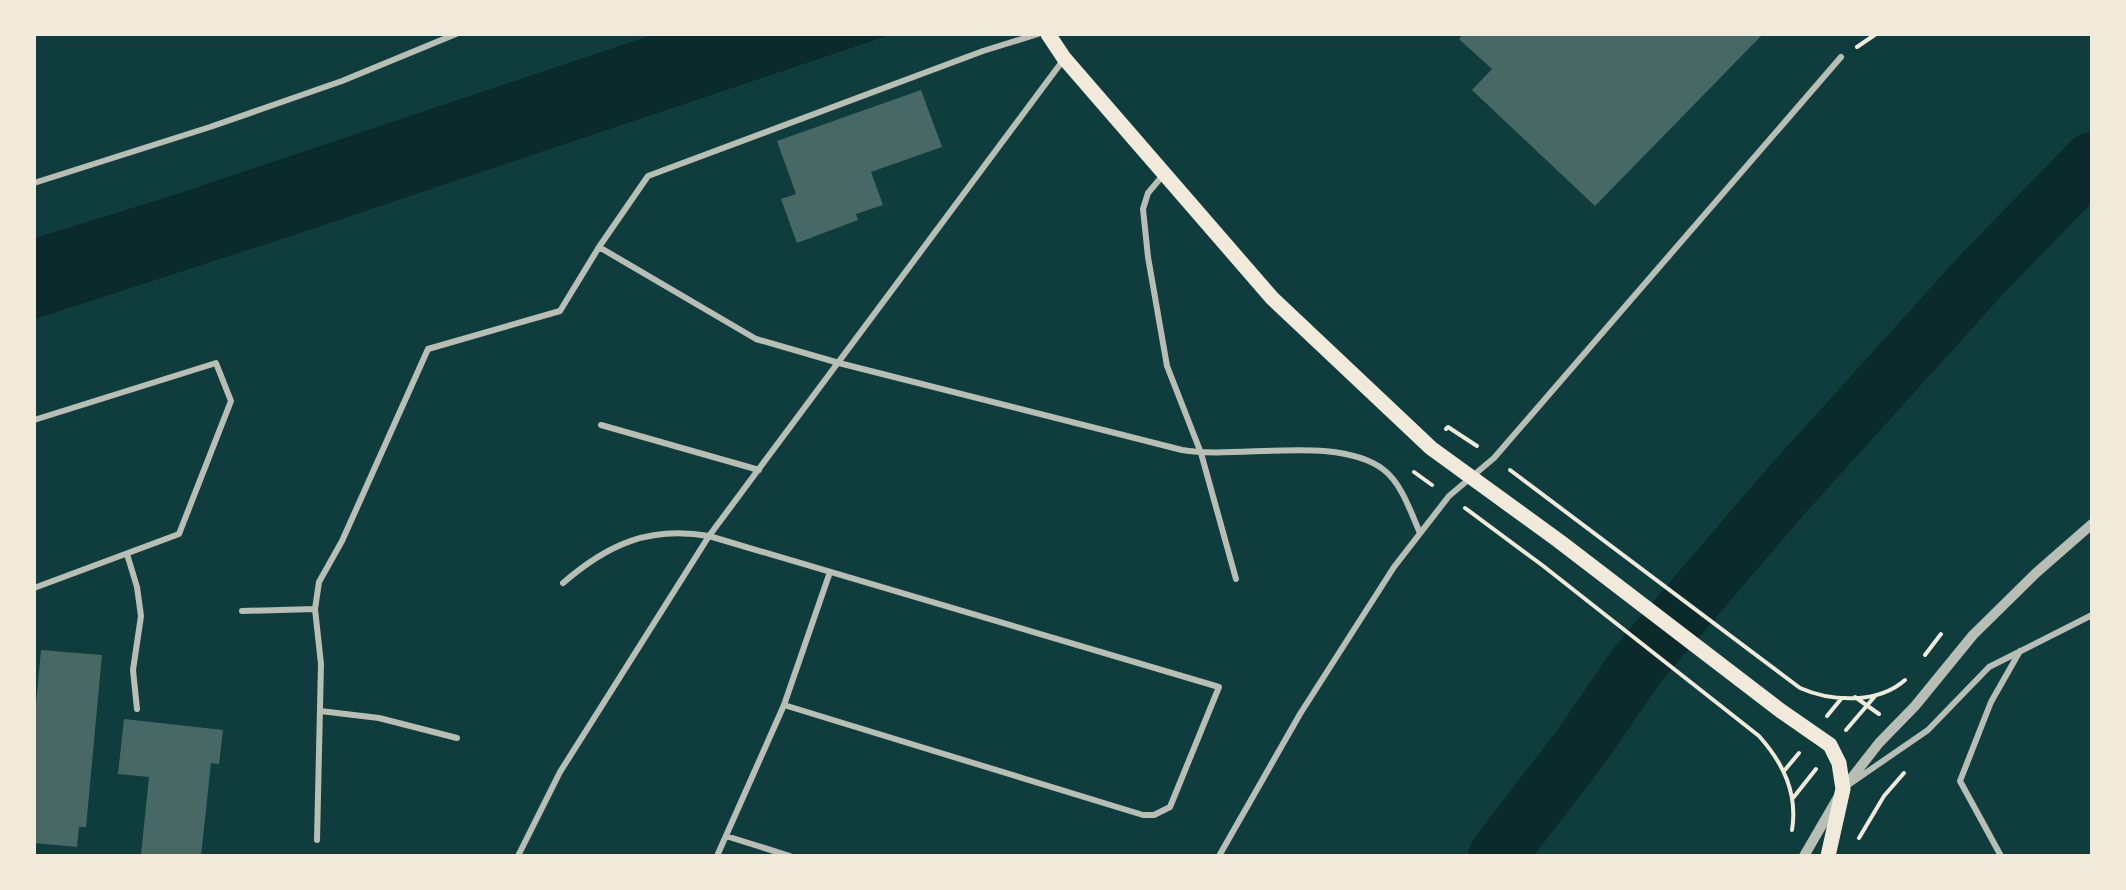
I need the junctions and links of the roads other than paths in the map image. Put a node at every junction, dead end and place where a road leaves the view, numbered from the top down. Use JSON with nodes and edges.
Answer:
{"nodes":[{"id":1,"x":456,"y":34,"type":"edge"},
{"id":2,"x":1038,"y":34,"type":"edge"},
{"id":3,"x":1048,"y":34,"type":"edge"},
{"id":4,"x":1841,"y":57,"type":"dead end"},
{"id":5,"x":1064,"y":58,"type":"junction"},
{"id":6,"x":1164,"y":174,"type":"junction"},
{"id":7,"x":34,"y":183,"type":"edge"},
{"id":8,"x":599,"y":247,"type":"junction"},
{"id":9,"x":839,"y":363,"type":"junction"},
{"id":10,"x":34,"y":420,"type":"edge"},
{"id":11,"x":601,"y":425,"type":"dead end"},
{"id":12,"x":1201,"y":453,"type":"junction"},
{"id":13,"x":759,"y":470,"type":"junction"},
{"id":14,"x":1472,"y":477,"type":"junction"},
{"id":15,"x":2091,"y":524,"type":"edge"},
{"id":16,"x":1420,"y":533,"type":"junction"},
{"id":17,"x":709,"y":536,"type":"junction"},
{"id":18,"x":127,"y":554,"type":"junction"},
{"id":19,"x":830,"y":572,"type":"junction"},
{"id":20,"x":1236,"y":579,"type":"dead end"},
{"id":21,"x":563,"y":583,"type":"dead end"},
{"id":22,"x":34,"y":588,"type":"edge"},
{"id":23,"x":315,"y":609,"type":"junction"},
{"id":24,"x":242,"y":611,"type":"dead end"},
{"id":25,"x":2091,"y":615,"type":"edge"},
{"id":26,"x":2020,"y":650,"type":"junction"},
{"id":27,"x":784,"y":705,"type":"junction"},
{"id":28,"x":137,"y":709,"type":"dead end"},
{"id":29,"x":320,"y":711,"type":"junction"},
{"id":30,"x":457,"y":738,"type":"dead end"},
{"id":31,"x":1843,"y":789,"type":"junction"},
{"id":32,"x":726,"y":836,"type":"junction"},
{"id":33,"x":317,"y":840,"type":"dead end"},
{"id":34,"x":518,"y":855,"type":"edge"},
{"id":35,"x":717,"y":855,"type":"edge"},
{"id":36,"x":790,"y":855,"type":"edge"},
{"id":37,"x":1219,"y":855,"type":"edge"},
{"id":38,"x":1804,"y":855,"type":"edge"},
{"id":39,"x":1828,"y":855,"type":"edge"},
{"id":40,"x":2001,"y":855,"type":"edge"}],
"edges":[{"from":1,"to":7,"type":"street"},
{"from":2,"to":8,"type":"street"},
{"from":3,"to":5,"type":"main road"},
{"from":4,"to":14,"type":"street"},
{"from":5,"to":6,"type":"main road"},
{"from":5,"to":9,"type":"street"},
{"from":6,"to":12,"type":"street"},
{"from":6,"to":14,"type":"main road"},
{"from":8,"to":9,"type":"street"},
{"from":8,"to":23,"type":"street"},
{"from":9,"to":12,"type":"street"},
{"from":9,"to":13,"type":"street"},
{"from":10,"to":18,"type":"street"},
{"from":11,"to":13,"type":"street"},
{"from":12,"to":16,"type":"street"},
{"from":12,"to":20,"type":"street"},
{"from":13,"to":17,"type":"street"},
{"from":14,"to":16,"type":"street"},
{"from":14,"to":31,"type":"main road"},
{"from":15,"to":31,"type":"street"},
{"from":16,"to":37,"type":"street"},
{"from":17,"to":19,"type":"street"},
{"from":17,"to":21,"type":"street"},
{"from":17,"to":34,"type":"street"},
{"from":18,"to":22,"type":"street"},
{"from":18,"to":28,"type":"street"},
{"from":19,"to":27,"type":"street"},
{"from":19,"to":27,"type":"street"},
{"from":23,"to":24,"type":"street"},
{"from":23,"to":29,"type":"street"},
{"from":25,"to":26,"type":"street"},
{"from":26,"to":31,"type":"street"},
{"from":26,"to":40,"type":"street"},
{"from":27,"to":32,"type":"street"},
{"from":29,"to":30,"type":"street"},
{"from":29,"to":33,"type":"street"},
{"from":31,"to":38,"type":"street"},
{"from":31,"to":39,"type":"main road"},
{"from":32,"to":35,"type":"street"},
{"from":32,"to":36,"type":"street"}]}
